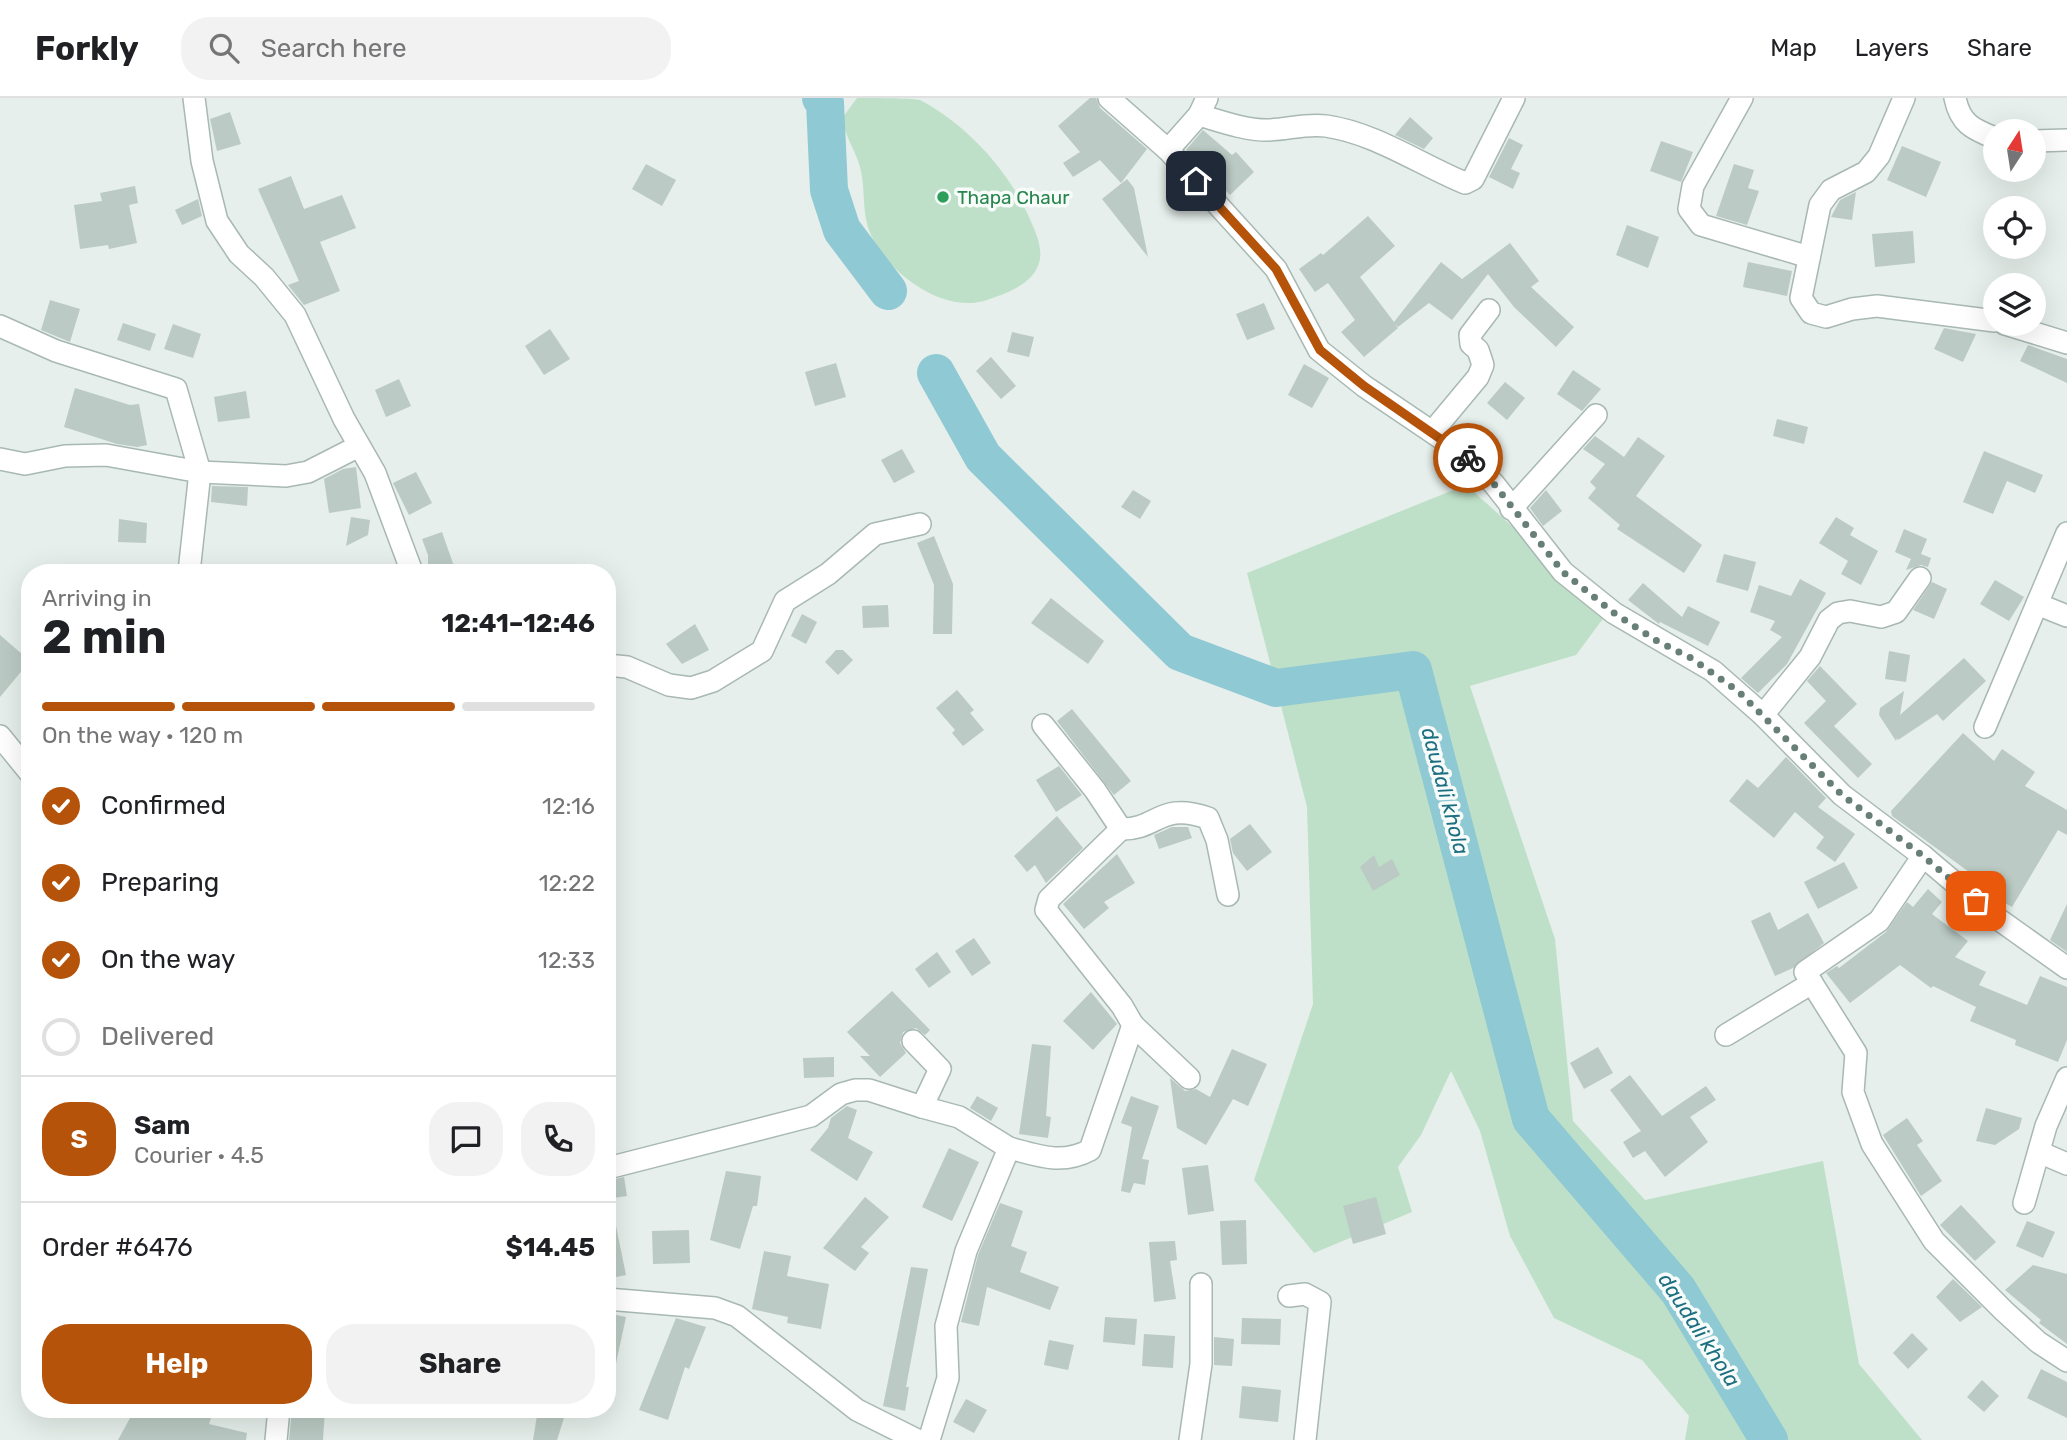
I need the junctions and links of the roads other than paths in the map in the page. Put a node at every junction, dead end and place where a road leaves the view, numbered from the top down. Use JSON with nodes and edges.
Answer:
{"nodes":[{"id":1,"x":194,"y":98,"type":"edge"},
{"id":2,"x":1109,"y":98,"type":"edge"},
{"id":3,"x":1514,"y":98,"type":"edge"},
{"id":4,"x":1742,"y":98,"type":"edge"},
{"id":5,"x":1904,"y":98,"type":"edge"},
{"id":6,"x":1955,"y":98,"type":"edge"},
{"id":7,"x":1203,"y":106,"type":"edge"},
{"id":8,"x":1983,"y":134,"type":"edge"},
{"id":9,"x":2067,"y":140,"type":"edge"},
{"id":10,"x":2046,"y":141,"type":"edge"},
{"id":11,"x":1168,"y":150,"type":"junction"},
{"id":12,"x":1809,"y":257,"type":"junction"},
{"id":13,"x":1489,"y":310,"type":"dead end"},
{"id":14,"x":1983,"y":319,"type":"edge"},
{"id":15,"x":0,"y":326,"type":"edge"},
{"id":16,"x":2044,"y":336,"type":"edge"},
{"id":17,"x":2067,"y":343,"type":"edge"},
{"id":18,"x":1596,"y":415,"type":"dead end"},
{"id":19,"x":1433,"y":431,"type":"junction"},
{"id":20,"x":359,"y":446,"type":"junction"},
{"id":21,"x":0,"y":459,"type":"edge"},
{"id":22,"x":200,"y":472,"type":"junction"},
{"id":23,"x":1511,"y":509,"type":"junction"},
{"id":24,"x":920,"y":524,"type":"dead end"},
{"id":25,"x":2067,"y":533,"type":"edge"},
{"id":26,"x":190,"y":564,"type":"edge"},
{"id":27,"x":409,"y":564,"type":"edge"},
{"id":28,"x":1920,"y":578,"type":"dead end"},
{"id":29,"x":2037,"y":604,"type":"junction"},
{"id":30,"x":2067,"y":616,"type":"edge"},
{"id":31,"x":616,"y":666,"type":"edge"},
{"id":32,"x":1763,"y":715,"type":"junction"},
{"id":33,"x":1043,"y":725,"type":"dead end"},
{"id":34,"x":1985,"y":727,"type":"dead end"},
{"id":35,"x":0,"y":736,"type":"edge"},
{"id":36,"x":21,"y":763,"type":"edge"},
{"id":37,"x":1121,"y":829,"type":"junction"},
{"id":38,"x":1923,"y":856,"type":"junction"},
{"id":39,"x":1228,"y":895,"type":"dead end"},
{"id":40,"x":2067,"y":968,"type":"edge"},
{"id":41,"x":1812,"y":983,"type":"junction"},
{"id":42,"x":1133,"y":1025,"type":"junction"},
{"id":43,"x":1726,"y":1035,"type":"dead end"},
{"id":44,"x":913,"y":1041,"type":"dead end"},
{"id":45,"x":1189,"y":1078,"type":"dead end"},
{"id":46,"x":2067,"y":1078,"type":"edge"},
{"id":47,"x":922,"y":1107,"type":"junction"},
{"id":48,"x":1009,"y":1148,"type":"junction"},
{"id":49,"x":2039,"y":1152,"type":"junction"},
{"id":50,"x":2067,"y":1164,"type":"edge"},
{"id":51,"x":616,"y":1166,"type":"edge"},
{"id":52,"x":2024,"y":1203,"type":"dead end"},
{"id":53,"x":1201,"y":1284,"type":"dead end"},
{"id":54,"x":1289,"y":1296,"type":"dead end"},
{"id":55,"x":616,"y":1300,"type":"edge"},
{"id":56,"x":2067,"y":1360,"type":"edge"},
{"id":57,"x":278,"y":1418,"type":"edge"},
{"id":58,"x":276,"y":1440,"type":"edge"},
{"id":59,"x":917,"y":1440,"type":"edge"},
{"id":60,"x":929,"y":1440,"type":"edge"},
{"id":61,"x":1190,"y":1440,"type":"edge"},
{"id":62,"x":1305,"y":1440,"type":"edge"}],
"edges":[{"from":1,"to":20,"type":"street"},
{"from":2,"to":11,"type":"street"},
{"from":3,"to":7,"type":"street"},
{"from":4,"to":12,"type":"street"},
{"from":5,"to":12,"type":"street"},
{"from":6,"to":8,"type":"street"},
{"from":7,"to":11,"type":"street"},
{"from":9,"to":10,"type":"street"},
{"from":11,"to":19,"type":"street"},
{"from":12,"to":14,"type":"street"},
{"from":13,"to":19,"type":"street"},
{"from":15,"to":22,"type":"street"},
{"from":16,"to":17,"type":"street"},
{"from":18,"to":23,"type":"street"},
{"from":19,"to":23,"type":"street"},
{"from":20,"to":22,"type":"street"},
{"from":20,"to":27,"type":"street"},
{"from":21,"to":22,"type":"street"},
{"from":22,"to":26,"type":"street"},
{"from":23,"to":32,"type":"street"},
{"from":24,"to":31,"type":"street"},
{"from":25,"to":29,"type":"street"},
{"from":28,"to":32,"type":"street"},
{"from":29,"to":30,"type":"street"},
{"from":29,"to":34,"type":"street"},
{"from":32,"to":38,"type":"street"},
{"from":33,"to":37,"type":"street"},
{"from":35,"to":36,"type":"street"},
{"from":37,"to":39,"type":"street"},
{"from":37,"to":42,"type":"street"},
{"from":38,"to":40,"type":"street"},
{"from":38,"to":41,"type":"street"},
{"from":41,"to":43,"type":"street"},
{"from":41,"to":56,"type":"street"},
{"from":42,"to":45,"type":"street"},
{"from":42,"to":48,"type":"street"},
{"from":44,"to":47,"type":"street"},
{"from":46,"to":49,"type":"street"},
{"from":47,"to":48,"type":"street"},
{"from":47,"to":51,"type":"street"},
{"from":48,"to":60,"type":"street"},
{"from":49,"to":50,"type":"street"},
{"from":49,"to":52,"type":"street"},
{"from":53,"to":61,"type":"street"},
{"from":54,"to":62,"type":"street"},
{"from":55,"to":59,"type":"street"},
{"from":57,"to":58,"type":"street"}]}
